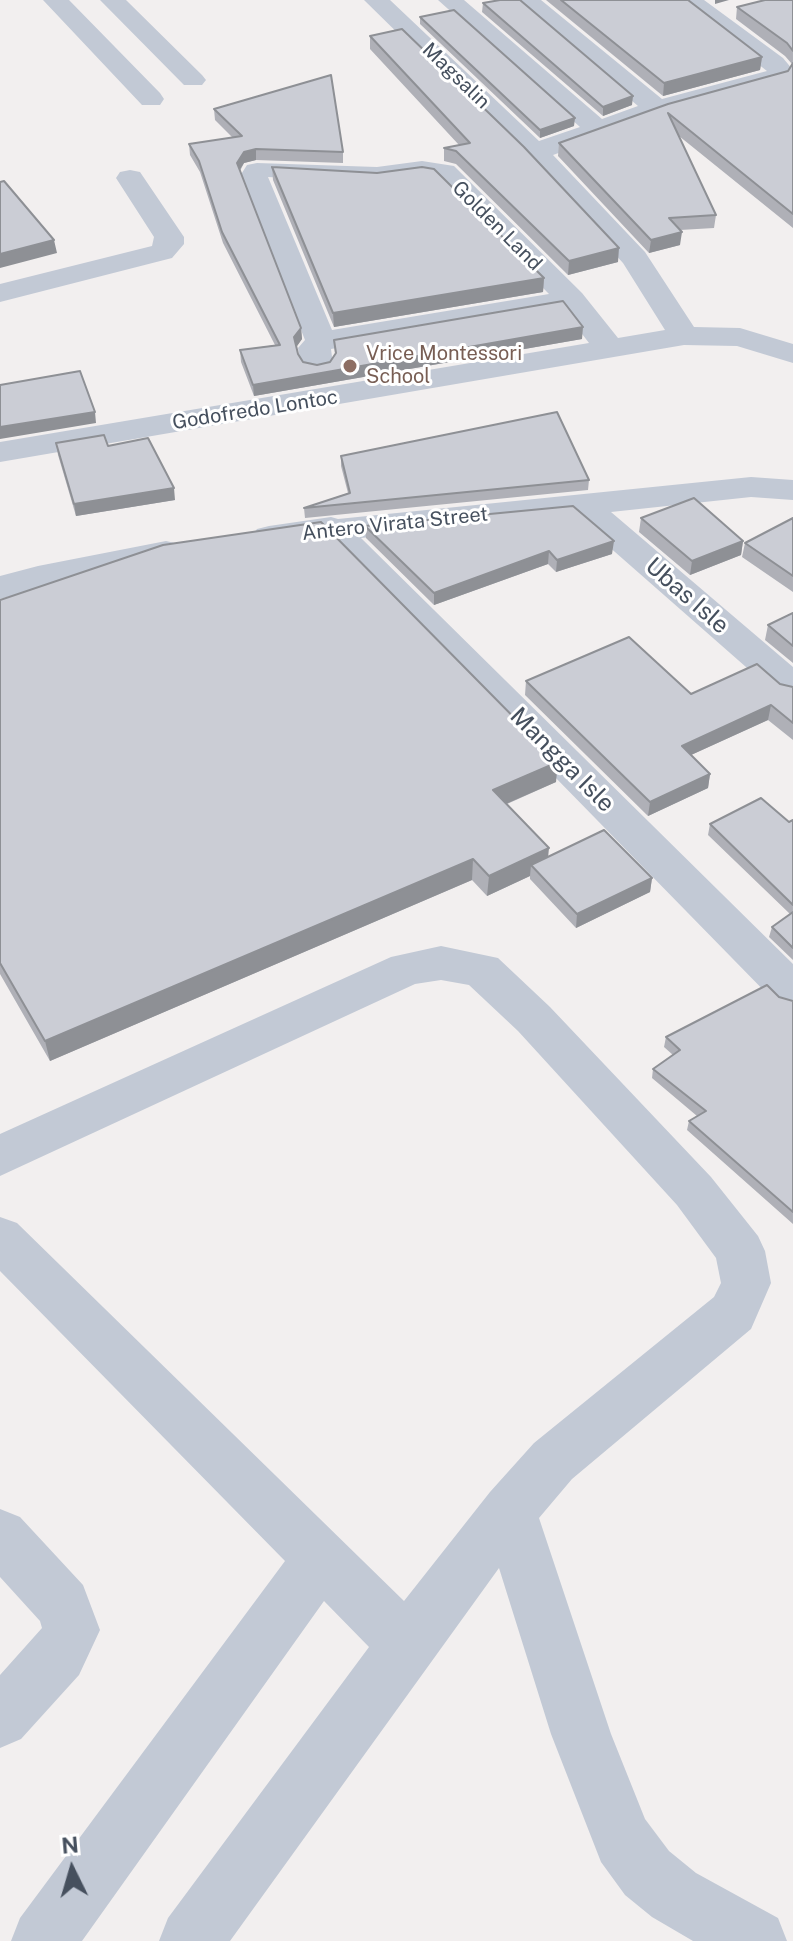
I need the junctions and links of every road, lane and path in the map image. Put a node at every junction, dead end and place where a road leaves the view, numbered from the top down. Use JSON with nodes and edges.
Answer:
{"nodes":[{"id":1,"x":55,"y":0,"type":"edge"},
{"id":2,"x":112,"y":0,"type":"edge"},
{"id":3,"x":376,"y":0,"type":"edge"},
{"id":4,"x":450,"y":0,"type":"edge"},
{"id":5,"x":526,"y":0,"type":"edge"},
{"id":6,"x":688,"y":0,"type":"edge"},
{"id":7,"x":739,"y":8,"type":"edge"},
{"id":8,"x":709,"y":16,"type":"junction"},
{"id":9,"x":193,"y":80,"type":"dead end"},
{"id":10,"x":151,"y":99,"type":"dead end"},
{"id":11,"x":656,"y":107,"type":"junction"},
{"id":12,"x":597,"y":128,"type":"junction"},
{"id":13,"x":535,"y":152,"type":"junction"},
{"id":14,"x":130,"y":178,"type":"dead end"},
{"id":15,"x":0,"y":293,"type":"edge"},
{"id":16,"x":571,"y":299,"type":"junction"},
{"id":17,"x":684,"y":336,"type":"junction"},
{"id":18,"x":321,"y":341,"type":"junction"},
{"id":19,"x":610,"y":349,"type":"junction"},
{"id":20,"x":793,"y":354,"type":"edge"},
{"id":21,"x":333,"y":397,"type":"junction"},
{"id":22,"x":0,"y":452,"type":"edge"},
{"id":23,"x":793,"y":490,"type":"edge"},
{"id":24,"x":582,"y":505,"type":"junction"},
{"id":25,"x":331,"y":528,"type":"junction"},
{"id":26,"x":242,"y":541,"type":"edge"},
{"id":27,"x":197,"y":547,"type":"edge"},
{"id":28,"x":0,"y":588,"type":"edge"},
{"id":29,"x":793,"y":687,"type":"edge"},
{"id":30,"x":793,"y":992,"type":"edge"},
{"id":31,"x":0,"y":1156,"type":"edge"},
{"id":32,"x":0,"y":1238,"type":"edge"},
{"id":33,"x":509,"y":1511,"type":"junction"},
{"id":34,"x":0,"y":1536,"type":"edge"},
{"id":35,"x":321,"y":1559,"type":"junction"},
{"id":36,"x":407,"y":1644,"type":"junction"},
{"id":37,"x":0,"y":1718,"type":"edge"},
{"id":38,"x":43,"y":1941,"type":"edge"},
{"id":39,"x":191,"y":1941,"type":"edge"},
{"id":40,"x":755,"y":1941,"type":"edge"}],
"edges":[{"from":1,"to":10,"type":"street"},
{"from":2,"to":9,"type":"street"},
{"from":3,"to":13,"type":"street","name":"Magsalin"},
{"from":4,"to":12,"type":"street"},
{"from":5,"to":11,"type":"street"},
{"from":6,"to":8,"type":"street"},
{"from":7,"to":8,"type":"street"},
{"from":8,"to":11,"type":"street"},
{"from":11,"to":12,"type":"street"},
{"from":12,"to":13,"type":"street"},
{"from":13,"to":17,"type":"street","name":"Magsalin"},
{"from":14,"to":15,"type":"street"},
{"from":16,"to":18,"type":"street"},
{"from":16,"to":18,"type":"street","name":"Golden Land"},
{"from":16,"to":19,"type":"street","name":"Golden Land"},
{"from":17,"to":19,"type":"street","name":"Godofredo Lontoc"},
{"from":17,"to":20,"type":"street","name":"Godofredo Lontoc"},
{"from":18,"to":21,"type":"street"},
{"from":19,"to":21,"type":"street","name":"Godofredo Lontoc"},
{"from":21,"to":22,"type":"street","name":"Godofredo Lontoc"},
{"from":23,"to":24,"type":"street","name":"Antero Virata Street"},
{"from":24,"to":25,"type":"street","name":"Antero Virata Street"},
{"from":24,"to":29,"type":"street","name":"Ubas Isle"},
{"from":25,"to":26,"type":"street","name":"Antero Virata Street"},
{"from":25,"to":30,"type":"street","name":"Mangga Isle"},
{"from":27,"to":28,"type":"street"},
{"from":31,"to":33,"type":"street"},
{"from":32,"to":35,"type":"street"},
{"from":33,"to":36,"type":"street"},
{"from":33,"to":40,"type":"street"},
{"from":34,"to":37,"type":"street"},
{"from":35,"to":36,"type":"street"},
{"from":35,"to":38,"type":"street"},
{"from":36,"to":39,"type":"street"}]}
